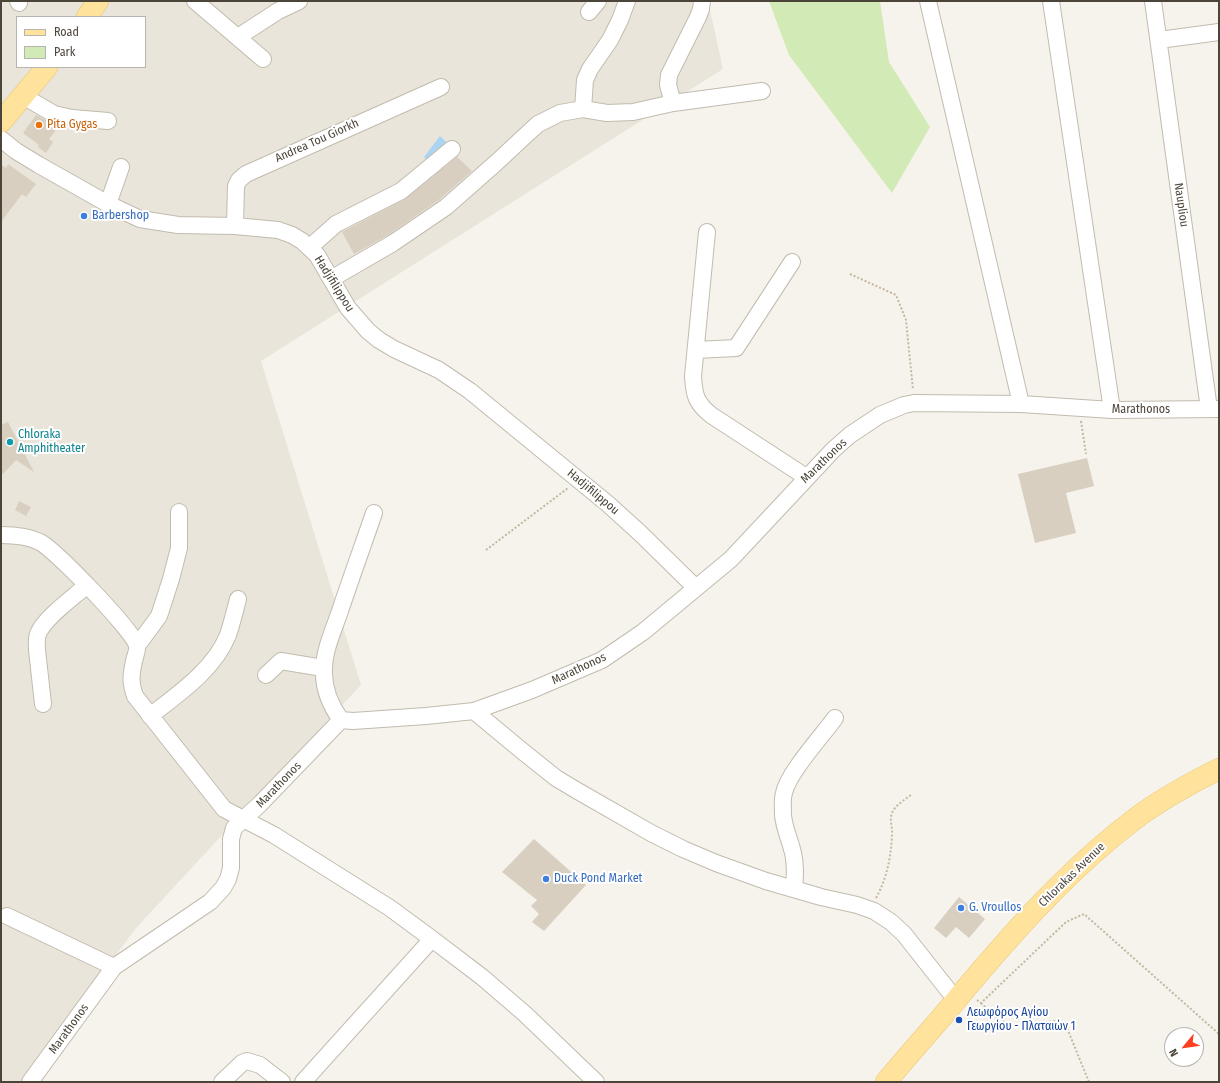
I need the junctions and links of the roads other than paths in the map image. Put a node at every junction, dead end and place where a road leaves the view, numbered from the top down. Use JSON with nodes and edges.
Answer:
{"nodes":[{"id":1,"x":98,"y":1,"type":"edge"},
{"id":2,"x":195,"y":1,"type":"edge"},
{"id":3,"x":299,"y":1,"type":"edge"},
{"id":4,"x":627,"y":1,"type":"edge"},
{"id":5,"x":702,"y":1,"type":"edge"},
{"id":6,"x":928,"y":1,"type":"edge"},
{"id":7,"x":1051,"y":1,"type":"edge"},
{"id":8,"x":1154,"y":1,"type":"edge"},
{"id":9,"x":88,"y":16,"type":"edge"},
{"id":10,"x":1219,"y":32,"type":"edge"},
{"id":11,"x":238,"y":37,"type":"junction"},
{"id":12,"x":1159,"y":40,"type":"junction"},
{"id":13,"x":263,"y":59,"type":"dead end"},
{"id":14,"x":46,"y":68,"type":"edge"},
{"id":15,"x":441,"y":87,"type":"dead end"},
{"id":16,"x":762,"y":91,"type":"dead end"},
{"id":17,"x":23,"y":96,"type":"junction"},
{"id":18,"x":673,"y":103,"type":"junction"},
{"id":19,"x":583,"y":109,"type":"junction"},
{"id":20,"x":108,"y":121,"type":"dead end"},
{"id":21,"x":1,"y":122,"type":"edge"},
{"id":22,"x":1,"y":139,"type":"edge"},
{"id":23,"x":452,"y":149,"type":"dead end"},
{"id":24,"x":121,"y":167,"type":"dead end"},
{"id":25,"x":108,"y":204,"type":"junction"},
{"id":26,"x":235,"y":226,"type":"junction"},
{"id":27,"x":707,"y":232,"type":"dead end"},
{"id":28,"x":310,"y":247,"type":"junction"},
{"id":29,"x":792,"y":262,"type":"dead end"},
{"id":30,"x":331,"y":279,"type":"junction"},
{"id":31,"x":696,"y":350,"type":"junction"},
{"id":32,"x":1021,"y":404,"type":"junction"},
{"id":33,"x":1214,"y":409,"type":"edge"},
{"id":34,"x":1112,"y":410,"type":"junction"},
{"id":35,"x":806,"y":477,"type":"junction"},
{"id":36,"x":179,"y":512,"type":"dead end"},
{"id":37,"x":374,"y":513,"type":"dead end"},
{"id":38,"x":1,"y":535,"type":"edge"},
{"id":39,"x":87,"y":585,"type":"junction"},
{"id":40,"x":696,"y":588,"type":"junction"},
{"id":41,"x":238,"y":599,"type":"dead end"},
{"id":42,"x":137,"y":646,"type":"junction"},
{"id":43,"x":324,"y":668,"type":"junction"},
{"id":44,"x":266,"y":675,"type":"dead end"},
{"id":45,"x":43,"y":704,"type":"dead end"},
{"id":46,"x":474,"y":711,"type":"junction"},
{"id":47,"x":150,"y":716,"type":"junction"},
{"id":48,"x":835,"y":718,"type":"dead end"},
{"id":49,"x":341,"y":720,"type":"junction"},
{"id":50,"x":1219,"y":769,"type":"edge"},
{"id":51,"x":244,"y":819,"type":"junction"},
{"id":52,"x":794,"y":890,"type":"junction"},
{"id":53,"x":6,"y":916,"type":"dead end"},
{"id":54,"x":432,"y":939,"type":"junction"},
{"id":55,"x":114,"y":967,"type":"junction"},
{"id":56,"x":960,"y":995,"type":"junction"},
{"id":57,"x":30,"y":1082,"type":"edge"},
{"id":58,"x":222,"y":1082,"type":"edge"},
{"id":59,"x":282,"y":1082,"type":"edge"},
{"id":60,"x":304,"y":1082,"type":"edge"},
{"id":61,"x":596,"y":1082,"type":"edge"},
{"id":62,"x":886,"y":1082,"type":"edge"}],
"edges":[{"from":1,"to":9,"type":"main road"},
{"from":2,"to":11,"type":"street"},
{"from":3,"to":11,"type":"street"},
{"from":4,"to":19,"type":"street"},
{"from":5,"to":18,"type":"street"},
{"from":6,"to":32,"type":"street"},
{"from":7,"to":34,"type":"street"},
{"from":8,"to":12,"type":"street","name":"Naupliou"},
{"from":10,"to":12,"type":"street"},
{"from":11,"to":13,"type":"street"},
{"from":12,"to":33,"type":"street","name":"Naupliou"},
{"from":14,"to":17,"type":"main road"},
{"from":15,"to":26,"type":"street","name":"Andrea Tou Giorkh"},
{"from":16,"to":18,"type":"street"},
{"from":17,"to":20,"type":"street"},
{"from":17,"to":21,"type":"main road"},
{"from":18,"to":19,"type":"street"},
{"from":19,"to":30,"type":"street"},
{"from":22,"to":25,"type":"street","name":"Hadjifilippou"},
{"from":23,"to":28,"type":"street"},
{"from":24,"to":25,"type":"street"},
{"from":25,"to":26,"type":"street","name":"Hadjifilippou"},
{"from":26,"to":28,"type":"street","name":"Hadjifilippou"},
{"from":27,"to":31,"type":"street"},
{"from":28,"to":30,"type":"street","name":"Hadjifilippou"},
{"from":29,"to":31,"type":"street"},
{"from":30,"to":40,"type":"street","name":"Hadjifilippou"},
{"from":31,"to":35,"type":"street"},
{"from":32,"to":34,"type":"street","name":"Marathonos"},
{"from":32,"to":35,"type":"street","name":"Marathonos"},
{"from":33,"to":34,"type":"street","name":"Marathonos"},
{"from":35,"to":40,"type":"street","name":"Marathonos"},
{"from":36,"to":42,"type":"street"},
{"from":37,"to":43,"type":"street"},
{"from":38,"to":39,"type":"street"},
{"from":39,"to":42,"type":"street"},
{"from":39,"to":45,"type":"street"},
{"from":40,"to":46,"type":"street","name":"Marathonos"},
{"from":41,"to":47,"type":"street"},
{"from":42,"to":47,"type":"street"},
{"from":43,"to":44,"type":"street"},
{"from":43,"to":49,"type":"street"},
{"from":46,"to":49,"type":"street","name":"Marathonos"},
{"from":46,"to":52,"type":"street"},
{"from":47,"to":51,"type":"street"},
{"from":48,"to":52,"type":"street"},
{"from":49,"to":51,"type":"street","name":"Marathonos"},
{"from":50,"to":56,"type":"main road","name":"Chlorakas Avenue"},
{"from":51,"to":54,"type":"street"},
{"from":51,"to":55,"type":"street","name":"Marathonos"},
{"from":52,"to":56,"type":"street"},
{"from":53,"to":55,"type":"street"},
{"from":54,"to":60,"type":"street"},
{"from":54,"to":61,"type":"street"},
{"from":55,"to":57,"type":"street","name":"Marathonos"},
{"from":56,"to":62,"type":"main road","name":"Chlorakas Avenue"},
{"from":58,"to":59,"type":"street"}]}
